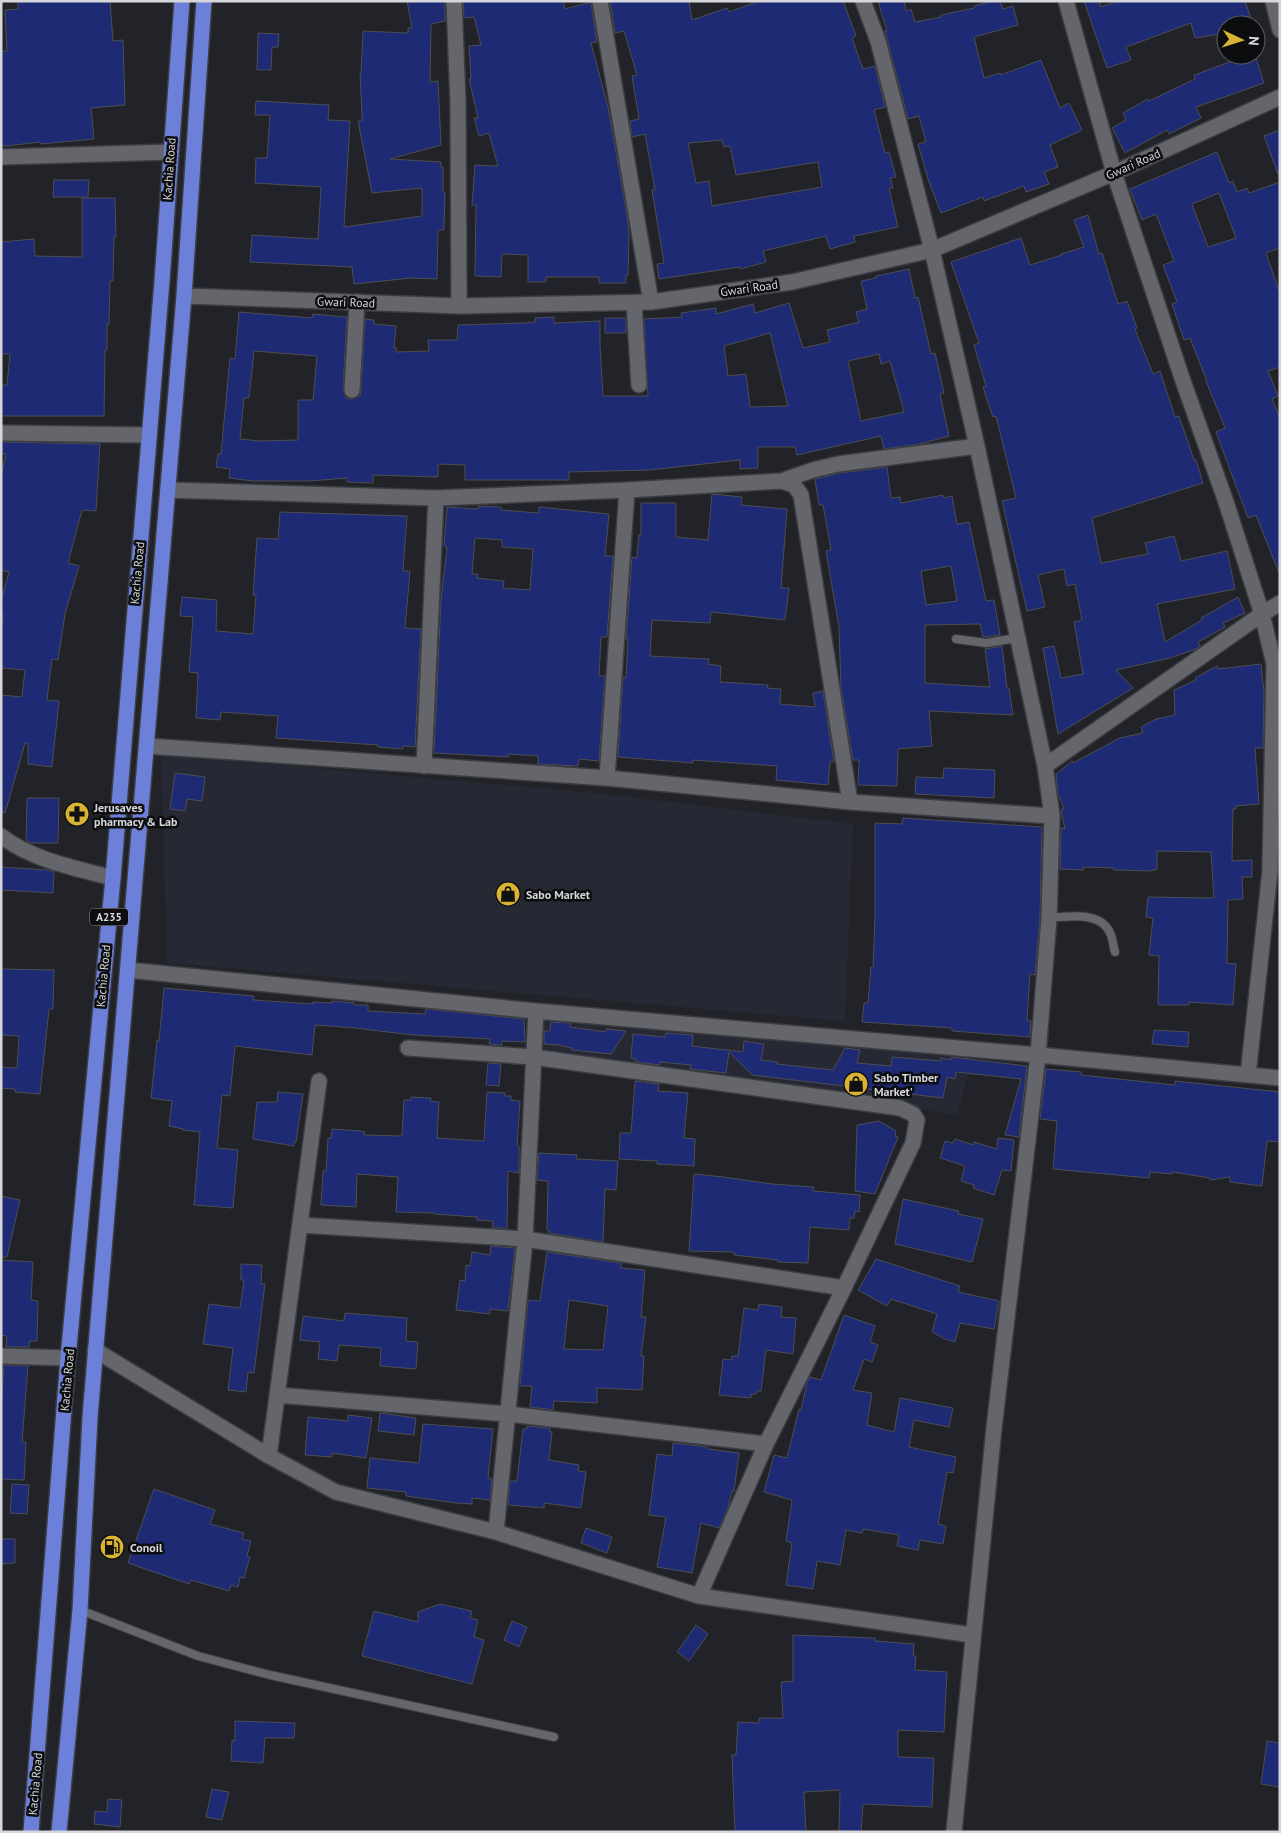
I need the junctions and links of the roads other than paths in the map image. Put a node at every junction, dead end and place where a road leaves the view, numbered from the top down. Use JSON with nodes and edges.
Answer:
{"nodes":[{"id":1,"x":182,"y":1,"type":"edge"},
{"id":2,"x":204,"y":1,"type":"edge"},
{"id":3,"x":454,"y":1,"type":"edge"},
{"id":4,"x":600,"y":1,"type":"edge"},
{"id":5,"x":863,"y":1,"type":"edge"},
{"id":6,"x":1066,"y":1,"type":"edge"},
{"id":7,"x":1273,"y":1,"type":"edge"},
{"id":8,"x":1280,"y":30,"type":"edge"},
{"id":9,"x":1280,"y":97,"type":"edge"},
{"id":10,"x":170,"y":152,"type":"junction"},
{"id":11,"x":1,"y":157,"type":"edge"},
{"id":12,"x":1114,"y":173,"type":"junction"},
{"id":13,"x":932,"y":250,"type":"junction"},
{"id":14,"x":184,"y":296,"type":"junction"},
{"id":15,"x":357,"y":302,"type":"junction"},
{"id":16,"x":651,"y":302,"type":"junction"},
{"id":17,"x":634,"y":303,"type":"junction"},
{"id":18,"x":459,"y":306,"type":"junction"},
{"id":19,"x":639,"y":385,"type":"dead end"},
{"id":20,"x":352,"y":390,"type":"dead end"},
{"id":21,"x":1,"y":433,"type":"edge"},
{"id":22,"x":149,"y":435,"type":"junction"},
{"id":23,"x":977,"y":446,"type":"junction"},
{"id":24,"x":781,"y":480,"type":"junction"},
{"id":25,"x":168,"y":490,"type":"junction"},
{"id":26,"x":627,"y":490,"type":"junction"},
{"id":27,"x":436,"y":498,"type":"junction"},
{"id":28,"x":1280,"y":603,"type":"edge"},
{"id":29,"x":1262,"y":614,"type":"junction"},
{"id":30,"x":1017,"y":638,"type":"junction"},
{"id":31,"x":956,"y":639,"type":"dead end"},
{"id":32,"x":146,"y":746,"type":"junction"},
{"id":33,"x":424,"y":766,"type":"junction"},
{"id":34,"x":1045,"y":766,"type":"junction"},
{"id":35,"x":607,"y":778,"type":"junction"},
{"id":36,"x":850,"y":802,"type":"junction"},
{"id":37,"x":1052,"y":816,"type":"junction"},
{"id":38,"x":1,"y":836,"type":"edge"},
{"id":39,"x":1275,"y":871,"type":"edge"},
{"id":40,"x":112,"y":878,"type":"junction"},
{"id":41,"x":1049,"y":918,"type":"junction"},
{"id":42,"x":1115,"y":952,"type":"dead end"},
{"id":43,"x":128,"y":970,"type":"junction"},
{"id":44,"x":536,"y":1011,"type":"junction"},
{"id":45,"x":408,"y":1048,"type":"dead end"},
{"id":46,"x":1038,"y":1054,"type":"junction"},
{"id":47,"x":533,"y":1057,"type":"junction"},
{"id":48,"x":1248,"y":1075,"type":"junction"},
{"id":49,"x":1280,"y":1078,"type":"edge"},
{"id":50,"x":320,"y":1081,"type":"dead end"},
{"id":51,"x":300,"y":1225,"type":"junction"},
{"id":52,"x":525,"y":1239,"type":"junction"},
{"id":53,"x":844,"y":1288,"type":"junction"},
{"id":54,"x":95,"y":1350,"type":"junction"},
{"id":55,"x":1,"y":1356,"type":"edge"},
{"id":56,"x":68,"y":1358,"type":"junction"},
{"id":57,"x":277,"y":1395,"type":"junction"},
{"id":58,"x":508,"y":1414,"type":"junction"},
{"id":59,"x":64,"y":1416,"type":"junction"},
{"id":60,"x":90,"y":1417,"type":"junction"},
{"id":61,"x":766,"y":1444,"type":"junction"},
{"id":62,"x":269,"y":1456,"type":"junction"},
{"id":63,"x":496,"y":1532,"type":"junction"},
{"id":64,"x":699,"y":1596,"type":"junction"},
{"id":65,"x":80,"y":1610,"type":"junction"},
{"id":66,"x":972,"y":1636,"type":"junction"},
{"id":67,"x":554,"y":1737,"type":"dead end"},
{"id":68,"x":31,"y":1832,"type":"edge"},
{"id":69,"x":59,"y":1832,"type":"edge"},
{"id":70,"x":954,"y":1832,"type":"edge"}],
"edges":[{"from":1,"to":10,"type":"highway","name":"Kachia Road","number":"A235"},
{"from":2,"to":14,"type":"highway","name":"Kachia Road","number":"A235"},
{"from":3,"to":18,"type":"street"},
{"from":4,"to":16,"type":"street"},
{"from":5,"to":13,"type":"street"},
{"from":6,"to":12,"type":"street"},
{"from":7,"to":8,"type":"street"},
{"from":9,"to":12,"type":"street","name":"Gwari Road"},
{"from":10,"to":11,"type":"street"},
{"from":10,"to":22,"type":"highway","name":"Kachia Road","number":"A235"},
{"from":12,"to":13,"type":"street","name":"Gwari Road"},
{"from":12,"to":29,"type":"street"},
{"from":13,"to":16,"type":"street","name":"Gwari Road"},
{"from":13,"to":23,"type":"street"},
{"from":14,"to":15,"type":"street","name":"Gwari Road"},
{"from":14,"to":25,"type":"highway","name":"Kachia Road","number":"A235"},
{"from":15,"to":18,"type":"street","name":"Gwari Road"},
{"from":15,"to":20,"type":"street"},
{"from":16,"to":17,"type":"street","name":"Gwari Road"},
{"from":17,"to":18,"type":"street","name":"Gwari Road"},
{"from":17,"to":19,"type":"street"},
{"from":21,"to":22,"type":"street"},
{"from":22,"to":40,"type":"highway","name":"Kachia Road","number":"A235"},
{"from":23,"to":24,"type":"street"},
{"from":23,"to":30,"type":"street"},
{"from":24,"to":26,"type":"street"},
{"from":24,"to":36,"type":"street"},
{"from":25,"to":27,"type":"street"},
{"from":25,"to":32,"type":"highway","name":"Kachia Road","number":"A235"},
{"from":26,"to":27,"type":"street"},
{"from":26,"to":35,"type":"street"},
{"from":27,"to":33,"type":"street"},
{"from":28,"to":29,"type":"street"},
{"from":29,"to":34,"type":"street"},
{"from":29,"to":39,"type":"street"},
{"from":30,"to":31,"type":"lane"},
{"from":30,"to":34,"type":"street"},
{"from":32,"to":33,"type":"street"},
{"from":32,"to":43,"type":"highway","name":"Kachia Road","number":"A235"},
{"from":33,"to":35,"type":"street"},
{"from":34,"to":37,"type":"street"},
{"from":35,"to":36,"type":"street"},
{"from":36,"to":37,"type":"street"},
{"from":37,"to":41,"type":"street"},
{"from":38,"to":40,"type":"street"},
{"from":39,"to":48,"type":"street"},
{"from":40,"to":56,"type":"highway","name":"Kachia Road","number":"A235"},
{"from":41,"to":42,"type":"lane"},
{"from":41,"to":46,"type":"street"},
{"from":43,"to":44,"type":"street"},
{"from":43,"to":54,"type":"highway","name":"Kachia Road","number":"A235"},
{"from":44,"to":46,"type":"street"},
{"from":44,"to":47,"type":"street"},
{"from":45,"to":47,"type":"street"},
{"from":46,"to":48,"type":"street"},
{"from":46,"to":66,"type":"street"},
{"from":47,"to":52,"type":"street"},
{"from":47,"to":53,"type":"street"},
{"from":48,"to":49,"type":"street"},
{"from":50,"to":51,"type":"street"},
{"from":51,"to":52,"type":"street"},
{"from":51,"to":57,"type":"street"},
{"from":52,"to":53,"type":"street"},
{"from":52,"to":58,"type":"street"},
{"from":53,"to":61,"type":"street"},
{"from":54,"to":60,"type":"highway","name":"Kachia Road","number":"A235"},
{"from":54,"to":62,"type":"street"},
{"from":55,"to":56,"type":"street"},
{"from":56,"to":59,"type":"highway","name":"Kachia Road","number":"A235"},
{"from":57,"to":58,"type":"street"},
{"from":57,"to":62,"type":"street"},
{"from":58,"to":61,"type":"street"},
{"from":58,"to":63,"type":"street"},
{"from":59,"to":60,"type":"highway"},
{"from":59,"to":68,"type":"highway","name":"Kachia Road","number":"A235"},
{"from":60,"to":65,"type":"highway","name":"Kachia Road","number":"A235"},
{"from":61,"to":64,"type":"street"},
{"from":62,"to":63,"type":"street"},
{"from":63,"to":64,"type":"street"},
{"from":64,"to":66,"type":"street"},
{"from":65,"to":67,"type":"lane"},
{"from":65,"to":69,"type":"highway","name":"Kachia Road","number":"A235"},
{"from":66,"to":70,"type":"street"}]}
